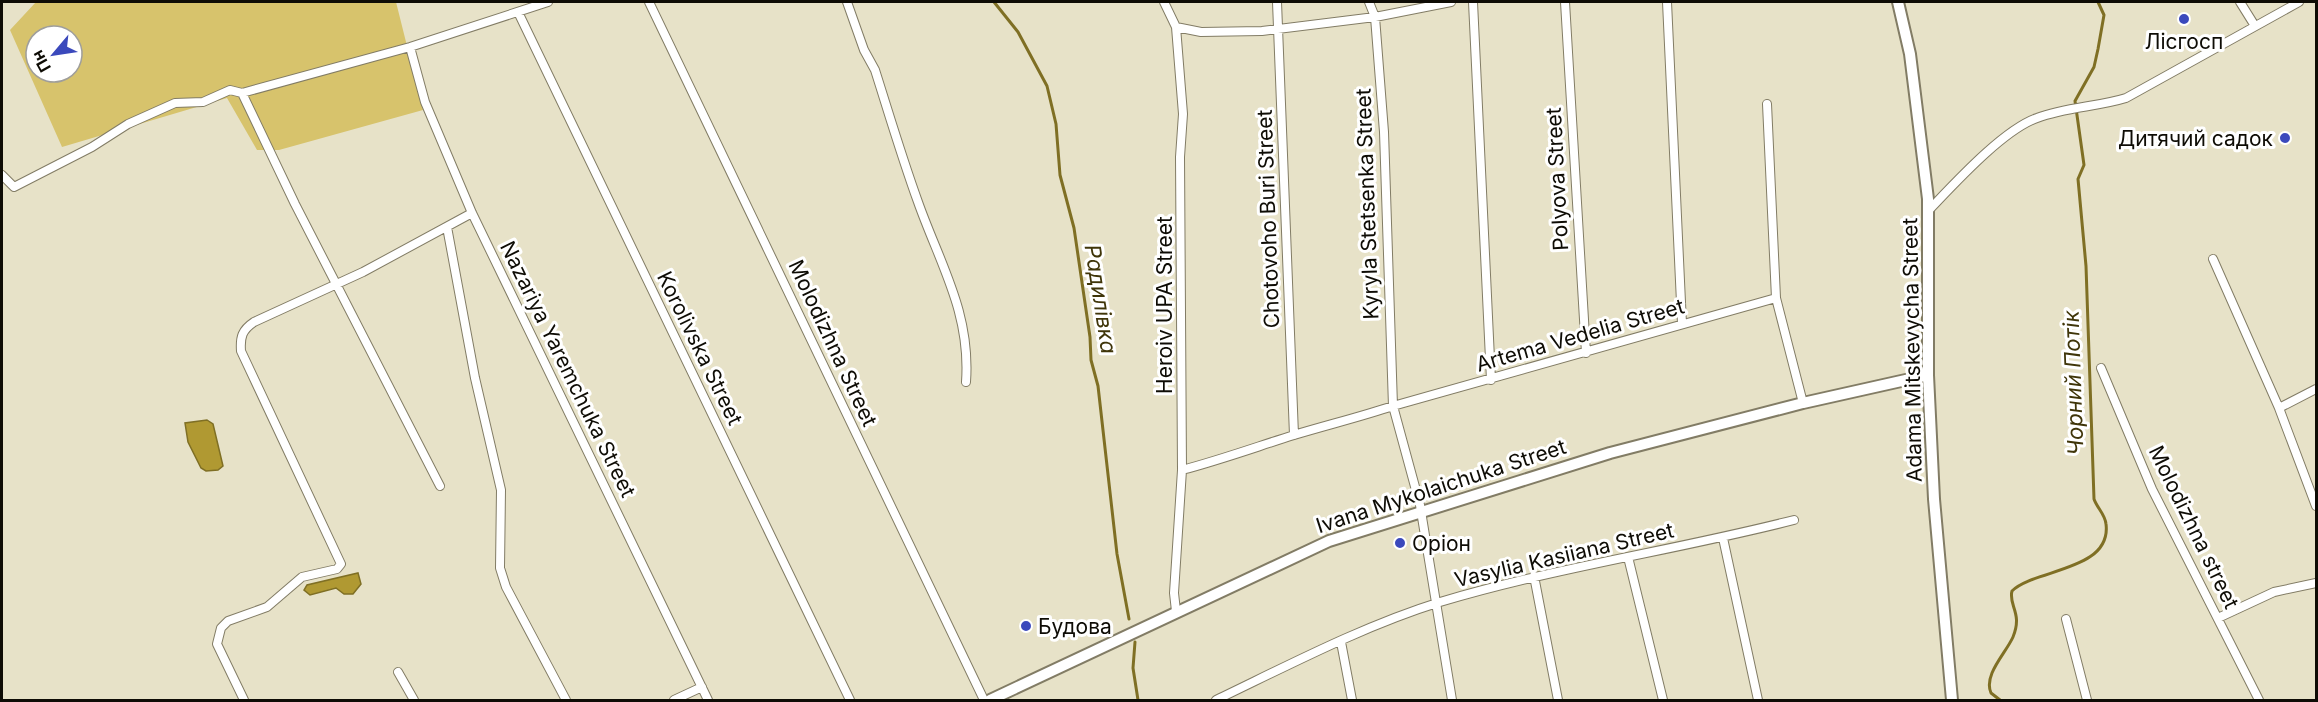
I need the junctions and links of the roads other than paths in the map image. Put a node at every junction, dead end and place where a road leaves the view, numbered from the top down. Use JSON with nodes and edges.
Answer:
{"nodes":[{"id":1,"x":548,"y":2,"type":"edge"},
{"id":2,"x":650,"y":2,"type":"edge"},
{"id":3,"x":847,"y":2,"type":"edge"},
{"id":4,"x":1164,"y":2,"type":"edge"},
{"id":5,"x":1277,"y":2,"type":"edge"},
{"id":6,"x":1369,"y":2,"type":"edge"},
{"id":7,"x":1452,"y":2,"type":"edge"},
{"id":8,"x":1473,"y":2,"type":"edge"},
{"id":9,"x":1565,"y":2,"type":"edge"},
{"id":10,"x":1667,"y":2,"type":"edge"},
{"id":11,"x":1898,"y":2,"type":"edge"},
{"id":12,"x":2241,"y":2,"type":"edge"},
{"id":13,"x":2298,"y":2,"type":"edge"},
{"id":14,"x":518,"y":12,"type":"junction"},
{"id":15,"x":1375,"y":17,"type":"junction"},
{"id":16,"x":2255,"y":26,"type":"junction"},
{"id":17,"x":1176,"y":27,"type":"junction"},
{"id":18,"x":1279,"y":28,"type":"junction"},
{"id":19,"x":410,"y":47,"type":"junction"},
{"id":20,"x":242,"y":93,"type":"junction"},
{"id":21,"x":1767,"y":104,"type":"dead end"},
{"id":22,"x":2,"y":175,"type":"edge"},
{"id":23,"x":1929,"y":210,"type":"junction"},
{"id":24,"x":472,"y":213,"type":"junction"},
{"id":25,"x":447,"y":227,"type":"junction"},
{"id":26,"x":2213,"y":259,"type":"dead end"},
{"id":27,"x":338,"y":283,"type":"junction"},
{"id":28,"x":1776,"y":298,"type":"junction"},
{"id":29,"x":1682,"y":324,"type":"junction"},
{"id":30,"x":1586,"y":353,"type":"junction"},
{"id":31,"x":2101,"y":368,"type":"dead end"},
{"id":32,"x":1928,"y":375,"type":"junction"},
{"id":33,"x":1491,"y":380,"type":"junction"},
{"id":34,"x":966,"y":382,"type":"dead end"},
{"id":35,"x":2316,"y":389,"type":"edge"},
{"id":36,"x":1803,"y":403,"type":"junction"},
{"id":37,"x":1393,"y":406,"type":"junction"},
{"id":38,"x":2279,"y":408,"type":"junction"},
{"id":39,"x":1294,"y":435,"type":"junction"},
{"id":40,"x":1182,"y":470,"type":"junction"},
{"id":41,"x":441,"y":486,"type":"dead end"},
{"id":42,"x":2316,"y":506,"type":"edge"},
{"id":43,"x":1421,"y":510,"type":"junction"},
{"id":44,"x":1794,"y":520,"type":"dead end"},
{"id":45,"x":1723,"y":538,"type":"junction"},
{"id":46,"x":1628,"y":557,"type":"junction"},
{"id":47,"x":1534,"y":576,"type":"junction"},
{"id":48,"x":2316,"y":582,"type":"edge"},
{"id":49,"x":1435,"y":604,"type":"junction"},
{"id":50,"x":1176,"y":611,"type":"junction"},
{"id":51,"x":2218,"y":618,"type":"junction"},
{"id":52,"x":2066,"y":619,"type":"dead end"},
{"id":53,"x":1341,"y":642,"type":"junction"},
{"id":54,"x":398,"y":672,"type":"dead end"},
{"id":55,"x":702,"y":687,"type":"junction"},
{"id":56,"x":244,"y":700,"type":"edge"},
{"id":57,"x":414,"y":700,"type":"edge"},
{"id":58,"x":566,"y":700,"type":"edge"},
{"id":59,"x":674,"y":700,"type":"edge"},
{"id":60,"x":708,"y":700,"type":"edge"},
{"id":61,"x":850,"y":700,"type":"edge"},
{"id":62,"x":984,"y":700,"type":"edge"},
{"id":63,"x":990,"y":700,"type":"edge"},
{"id":64,"x":1216,"y":700,"type":"edge"},
{"id":65,"x":1352,"y":700,"type":"edge"},
{"id":66,"x":1452,"y":700,"type":"edge"},
{"id":67,"x":1557,"y":700,"type":"edge"},
{"id":68,"x":1663,"y":700,"type":"edge"},
{"id":69,"x":1758,"y":700,"type":"edge"},
{"id":70,"x":1952,"y":700,"type":"edge"},
{"id":71,"x":2087,"y":700,"type":"edge"},
{"id":72,"x":2259,"y":700,"type":"edge"}],
"edges":[{"from":1,"to":14,"type":"street"},
{"from":2,"to":62,"type":"street","name":"Molodizhna Street"},
{"from":3,"to":34,"type":"street"},
{"from":4,"to":17,"type":"street","name":"Heroiv UPA Street"},
{"from":5,"to":18,"type":"street","name":"Chotovoho Buri Street"},
{"from":6,"to":15,"type":"street","name":"Kyryla Stetsenka Street"},
{"from":7,"to":15,"type":"street"},
{"from":8,"to":33,"type":"street"},
{"from":9,"to":30,"type":"street","name":"Polyova Street"},
{"from":10,"to":29,"type":"street"},
{"from":11,"to":23,"type":"street","name":"Adama Mitskevycha Street"},
{"from":12,"to":16,"type":"street"},
{"from":13,"to":16,"type":"street"},
{"from":14,"to":19,"type":"street"},
{"from":14,"to":61,"type":"street","name":"Korolivska Street"},
{"from":15,"to":18,"type":"street"},
{"from":15,"to":37,"type":"street","name":"Kyryla Stetsenka Street"},
{"from":16,"to":23,"type":"street"},
{"from":17,"to":18,"type":"street"},
{"from":17,"to":40,"type":"street","name":"Heroiv UPA Street"},
{"from":18,"to":39,"type":"street","name":"Chotovoho Buri Street"},
{"from":19,"to":20,"type":"street"},
{"from":19,"to":24,"type":"street","name":"Nazariya Yaremchuka Street"},
{"from":20,"to":22,"type":"street"},
{"from":20,"to":27,"type":"street"},
{"from":21,"to":28,"type":"street"},
{"from":23,"to":32,"type":"street","name":"Adama Mitskevycha Street"},
{"from":24,"to":25,"type":"street"},
{"from":24,"to":55,"type":"street","name":"Nazariya Yaremchuka Street"},
{"from":25,"to":27,"type":"street"},
{"from":25,"to":58,"type":"street"},
{"from":26,"to":38,"type":"street"},
{"from":27,"to":41,"type":"street"},
{"from":27,"to":56,"type":"street"},
{"from":28,"to":29,"type":"street","name":"Artema Vedelia Street"},
{"from":28,"to":36,"type":"street"},
{"from":29,"to":30,"type":"street","name":"Artema Vedelia Street"},
{"from":30,"to":33,"type":"street","name":"Artema Vedelia Street"},
{"from":31,"to":51,"type":"street","name":"Molodizhna street"},
{"from":32,"to":36,"type":"street","name":"Ivana Mykolaichuka Street"},
{"from":32,"to":70,"type":"street","name":"Adama Mitskevycha Street"},
{"from":33,"to":37,"type":"street","name":"Artema Vedelia Street"},
{"from":35,"to":38,"type":"street"},
{"from":36,"to":43,"type":"street","name":"Ivana Mykolaichuka Street"},
{"from":37,"to":39,"type":"street","name":"Artema Vedelia Street"},
{"from":37,"to":43,"type":"street","name":"Kyryla Stetsenka Street"},
{"from":38,"to":42,"type":"street"},
{"from":39,"to":40,"type":"street","name":"Artema Vedelia Street"},
{"from":40,"to":50,"type":"street","name":"Heroiv UPA Street"},
{"from":43,"to":49,"type":"street","name":"Kyryla Stetsenka Street"},
{"from":43,"to":50,"type":"street","name":"Ivana Mykolaichuka Street"},
{"from":44,"to":45,"type":"street","name":"Vasylia Kasiiana Street"},
{"from":45,"to":46,"type":"street","name":"Vasylia Kasiiana Street"},
{"from":45,"to":69,"type":"street"},
{"from":46,"to":47,"type":"street","name":"Vasylia Kasiiana Street"},
{"from":46,"to":68,"type":"street"},
{"from":47,"to":49,"type":"street","name":"Vasylia Kasiiana Street"},
{"from":47,"to":67,"type":"street"},
{"from":48,"to":51,"type":"street"},
{"from":49,"to":53,"type":"street","name":"Vasylia Kasiiana Street"},
{"from":49,"to":66,"type":"street","name":"Kyryla Stetsenka Street"},
{"from":50,"to":63,"type":"street","name":"Ivana Mykolaichuka Street"},
{"from":51,"to":72,"type":"street","name":"Molodizhna street"},
{"from":52,"to":71,"type":"street"},
{"from":53,"to":64,"type":"street","name":"Vasylia Kasiiana Street"},
{"from":53,"to":65,"type":"street"},
{"from":54,"to":57,"type":"street"},
{"from":55,"to":59,"type":"street"},
{"from":55,"to":60,"type":"street","name":"Nazariya Yaremchuka Street"}]}
